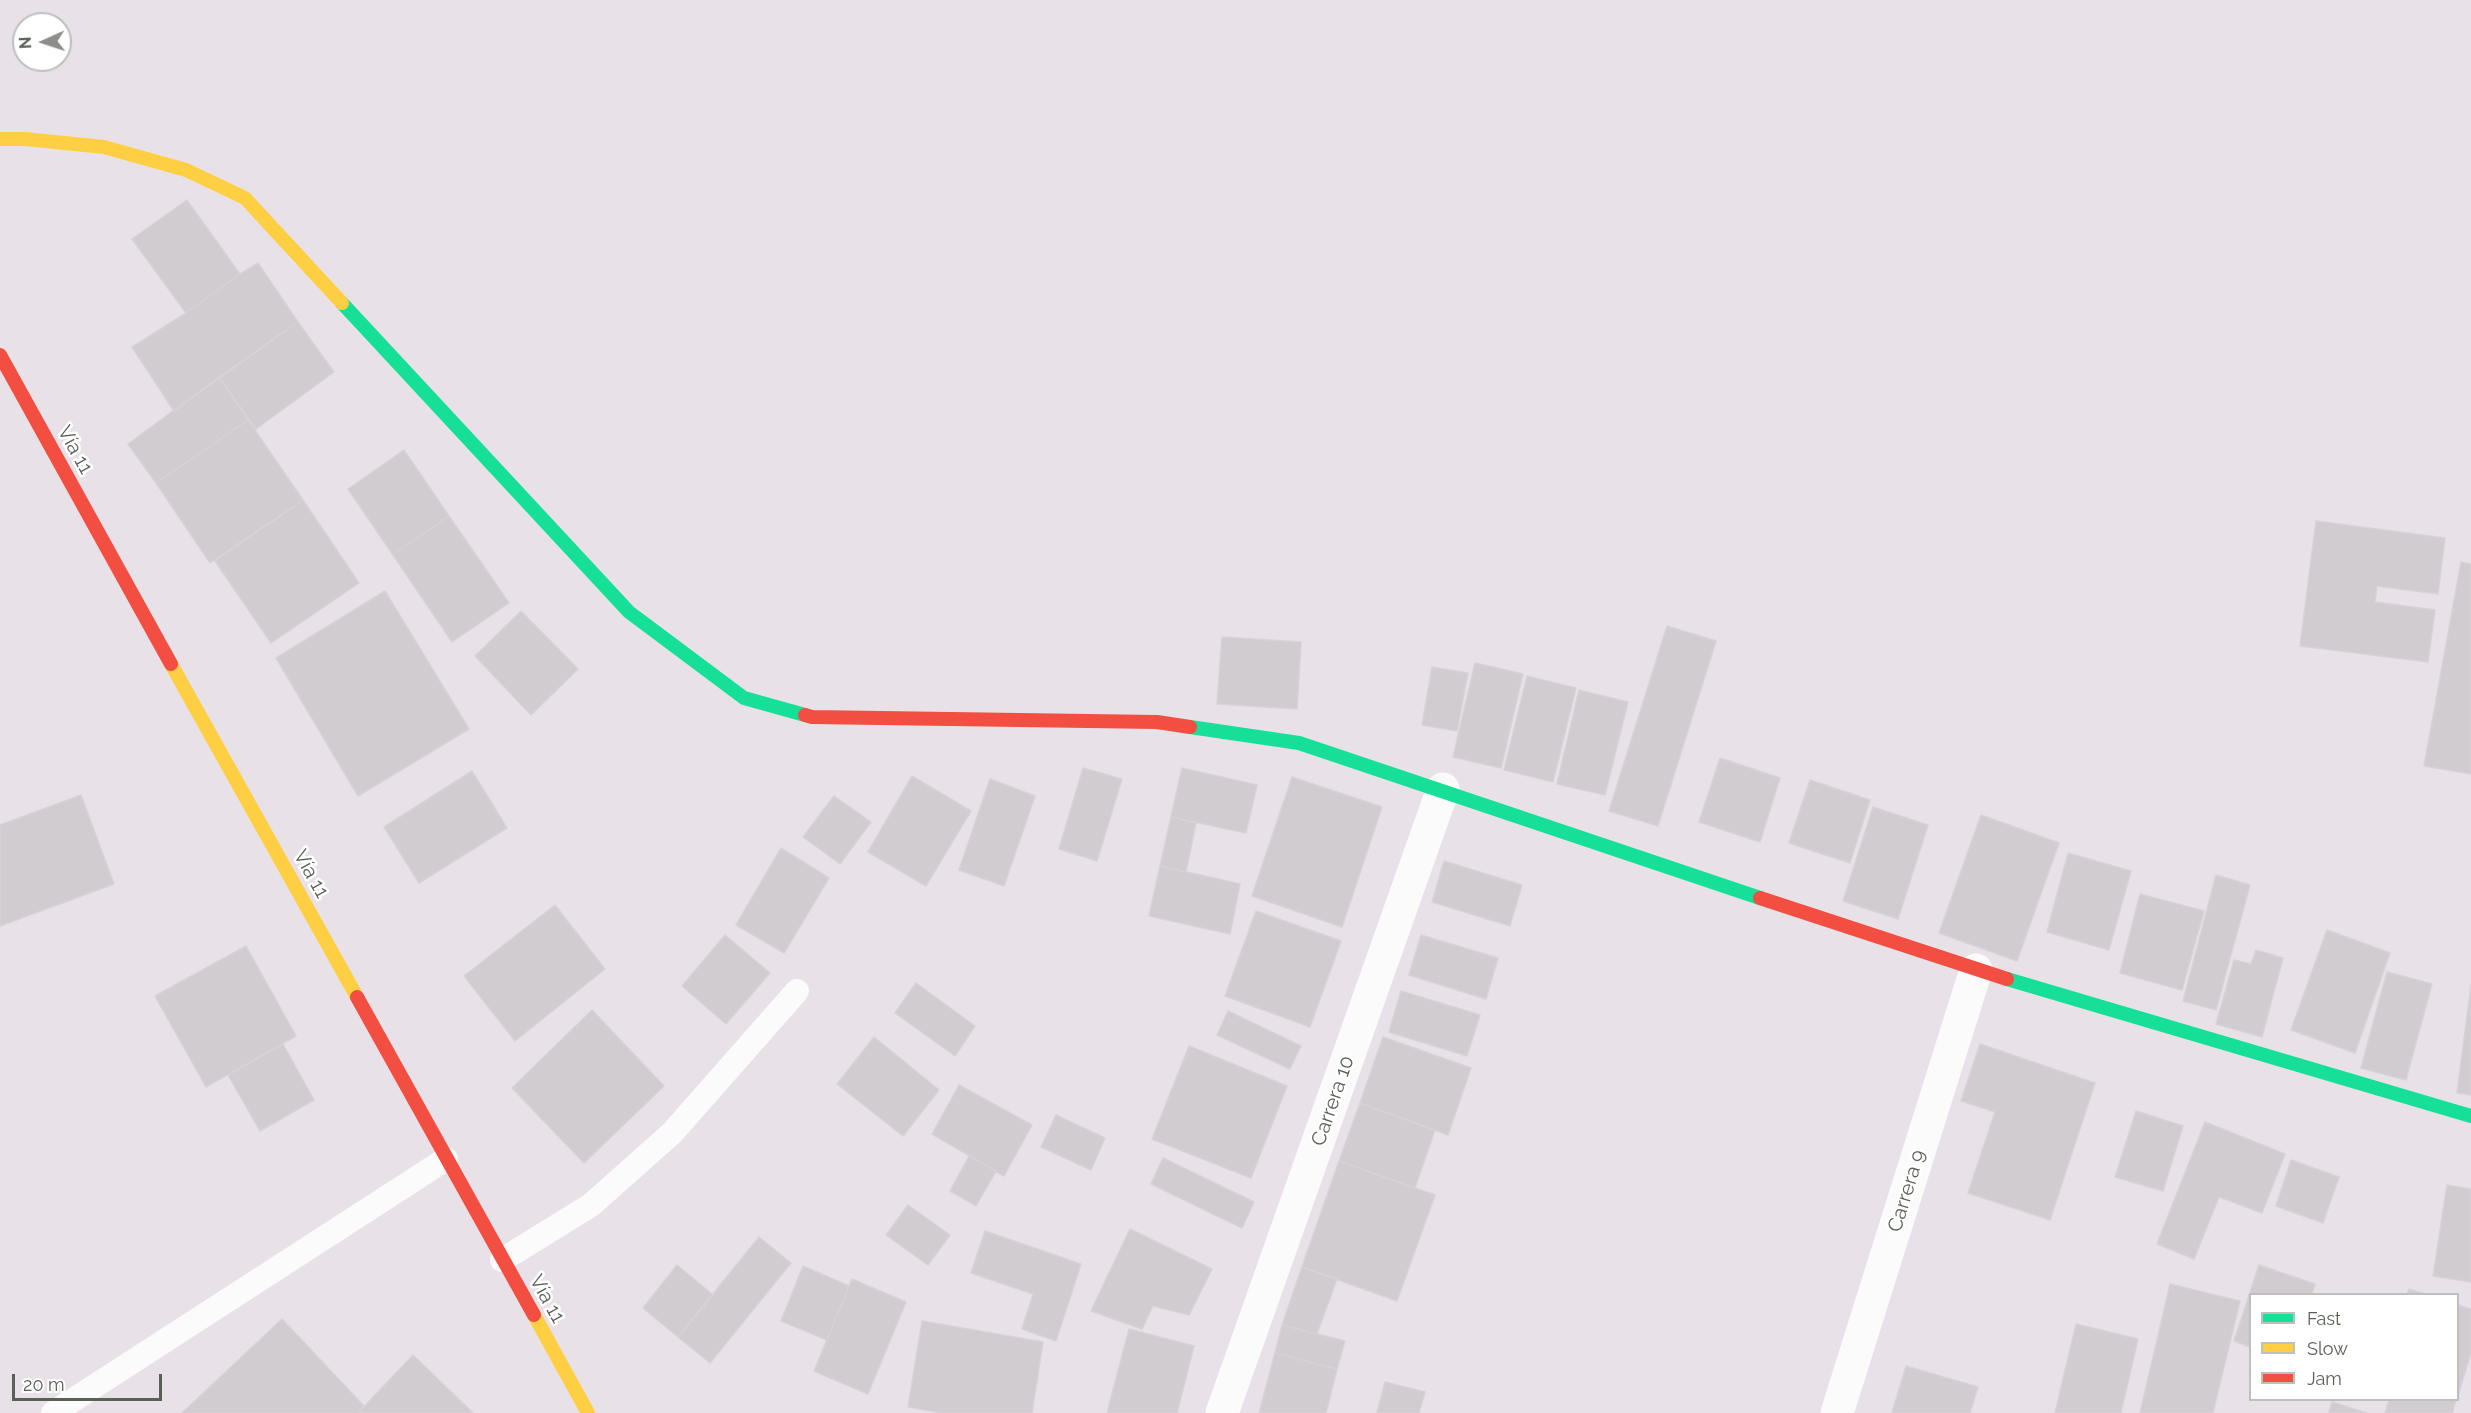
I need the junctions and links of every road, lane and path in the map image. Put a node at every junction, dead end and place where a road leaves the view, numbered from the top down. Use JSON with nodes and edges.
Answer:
{"nodes":[{"id":1,"x":0,"y":139,"type":"edge"},
{"id":2,"x":0,"y":355,"type":"edge"},
{"id":3,"x":1443,"y":789,"type":"junction"},
{"id":4,"x":1976,"y":970,"type":"junction"},
{"id":5,"x":797,"y":990,"type":"dead end"},
{"id":6,"x":2471,"y":1116,"type":"edge"},
{"id":7,"x":446,"y":1159,"type":"junction"},
{"id":8,"x":502,"y":1260,"type":"junction"},
{"id":9,"x":53,"y":1413,"type":"edge"},
{"id":10,"x":588,"y":1413,"type":"edge"},
{"id":11,"x":1222,"y":1413,"type":"edge"},
{"id":12,"x":1838,"y":1413,"type":"edge"}],
"edges":[{"from":1,"to":3,"type":"street"},
{"from":2,"to":7,"type":"street","name":"Vía 11"},
{"from":3,"to":4,"type":"street"},
{"from":3,"to":11,"type":"street","name":"Carrera 10"},
{"from":4,"to":6,"type":"street"},
{"from":4,"to":12,"type":"street","name":"Carrera 9"},
{"from":5,"to":8,"type":"lane"},
{"from":7,"to":8,"type":"street","name":"Vía 11"},
{"from":7,"to":9,"type":"lane"},
{"from":8,"to":10,"type":"street","name":"Vía 11"}]}
